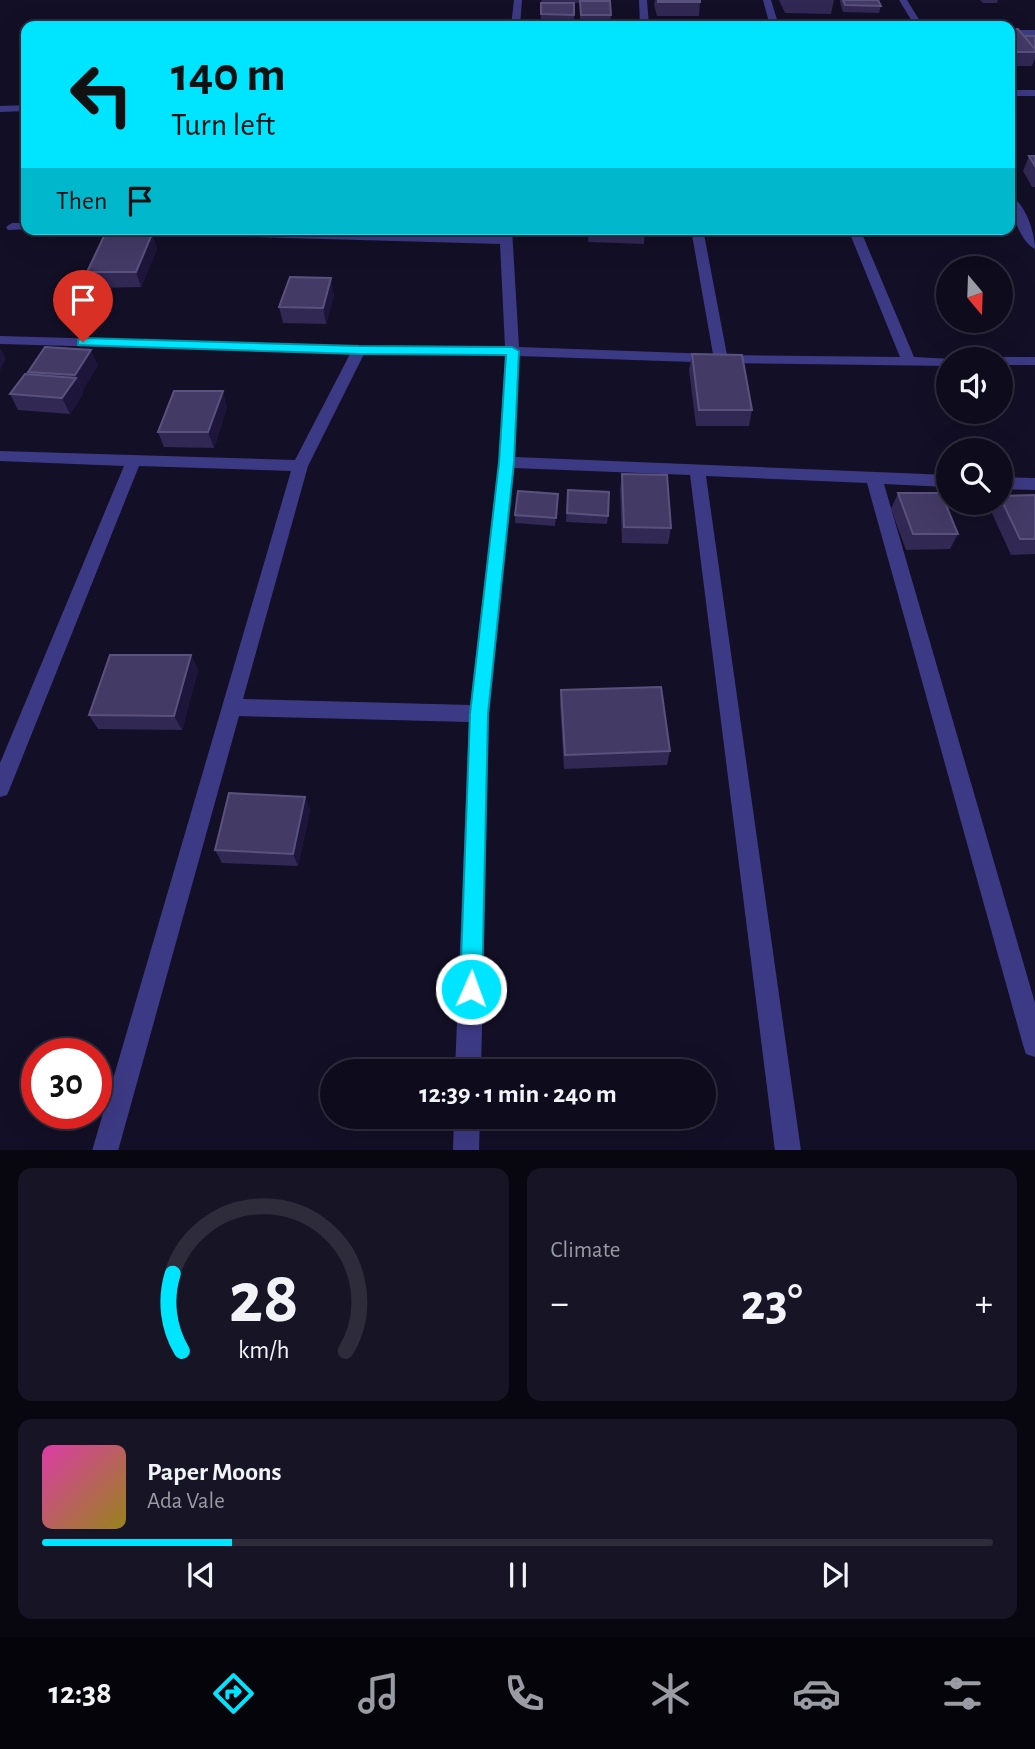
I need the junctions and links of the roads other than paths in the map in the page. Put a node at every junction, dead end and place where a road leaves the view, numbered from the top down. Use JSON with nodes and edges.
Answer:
{"nodes":[{"id":1,"x":519,"y":0,"type":"edge"},
{"id":2,"x":643,"y":0,"type":"edge"},
{"id":3,"x":767,"y":0,"type":"edge"},
{"id":4,"x":903,"y":0,"type":"edge"},
{"id":5,"x":517,"y":21,"type":"edge"},
{"id":6,"x":645,"y":21,"type":"edge"},
{"id":7,"x":773,"y":21,"type":"edge"},
{"id":8,"x":916,"y":21,"type":"edge"},
{"id":9,"x":1015,"y":33,"type":"edge"},
{"id":10,"x":1035,"y":33,"type":"edge"},
{"id":11,"x":1015,"y":93,"type":"edge"},
{"id":12,"x":1035,"y":93,"type":"edge"},
{"id":13,"x":21,"y":108,"type":"edge"},
{"id":14,"x":0,"y":109,"type":"edge"},
{"id":15,"x":1015,"y":208,"type":"edge"},
{"id":16,"x":12,"y":227,"type":"dead end"},
{"id":17,"x":21,"y":227,"type":"edge"},
{"id":18,"x":506,"y":235,"type":"edge"},
{"id":19,"x":698,"y":235,"type":"edge"},
{"id":20,"x":856,"y":235,"type":"edge"},
{"id":21,"x":1035,"y":244,"type":"edge"},
{"id":22,"x":0,"y":340,"type":"edge"},
{"id":23,"x":359,"y":350,"type":"junction"},
{"id":24,"x":512,"y":351,"type":"junction"},
{"id":25,"x":721,"y":359,"type":"junction"},
{"id":26,"x":1013,"y":361,"type":"edge"},
{"id":27,"x":1035,"y":361,"type":"edge"},
{"id":28,"x":909,"y":362,"type":"junction"},
{"id":29,"x":936,"y":362,"type":"edge"},
{"id":30,"x":0,"y":456,"type":"edge"},
{"id":31,"x":134,"y":460,"type":"junction"},
{"id":32,"x":507,"y":462,"type":"junction"},
{"id":33,"x":300,"y":466,"type":"junction"},
{"id":34,"x":697,"y":470,"type":"junction"},
{"id":35,"x":874,"y":478,"type":"junction"},
{"id":36,"x":936,"y":481,"type":"edge"},
{"id":37,"x":1013,"y":483,"type":"edge"},
{"id":38,"x":1035,"y":484,"type":"edge"},
{"id":39,"x":231,"y":707,"type":"junction"},
{"id":40,"x":479,"y":714,"type":"junction"},
{"id":41,"x":0,"y":788,"type":"edge"},
{"id":42,"x":1035,"y":1045,"type":"edge"},
{"id":43,"x":468,"y":1059,"type":"edge"},
{"id":44,"x":467,"y":1129,"type":"edge"},
{"id":45,"x":105,"y":1150,"type":"edge"},
{"id":46,"x":466,"y":1150,"type":"edge"},
{"id":47,"x":788,"y":1150,"type":"edge"}],
"edges":[{"from":1,"to":5,"type":"street"},
{"from":2,"to":6,"type":"street"},
{"from":3,"to":7,"type":"street"},
{"from":4,"to":8,"type":"street"},
{"from":9,"to":10,"type":"street"},
{"from":11,"to":12,"type":"street"},
{"from":13,"to":14,"type":"street"},
{"from":15,"to":21,"type":"street"},
{"from":16,"to":17,"type":"street"},
{"from":18,"to":24,"type":"street"},
{"from":19,"to":25,"type":"street"},
{"from":20,"to":28,"type":"street"},
{"from":22,"to":23,"type":"street"},
{"from":23,"to":24,"type":"street"},
{"from":23,"to":33,"type":"street"},
{"from":24,"to":25,"type":"street"},
{"from":24,"to":32,"type":"street"},
{"from":25,"to":28,"type":"street"},
{"from":26,"to":27,"type":"street"},
{"from":28,"to":29,"type":"street"},
{"from":30,"to":31,"type":"street"},
{"from":31,"to":33,"type":"street"},
{"from":31,"to":41,"type":"street"},
{"from":32,"to":34,"type":"street"},
{"from":32,"to":40,"type":"street"},
{"from":33,"to":39,"type":"street"},
{"from":34,"to":35,"type":"street"},
{"from":34,"to":47,"type":"street"},
{"from":35,"to":36,"type":"street"},
{"from":35,"to":42,"type":"street"},
{"from":37,"to":38,"type":"street"},
{"from":39,"to":40,"type":"street"},
{"from":39,"to":45,"type":"street"},
{"from":40,"to":43,"type":"street"},
{"from":44,"to":46,"type":"street"}]}
